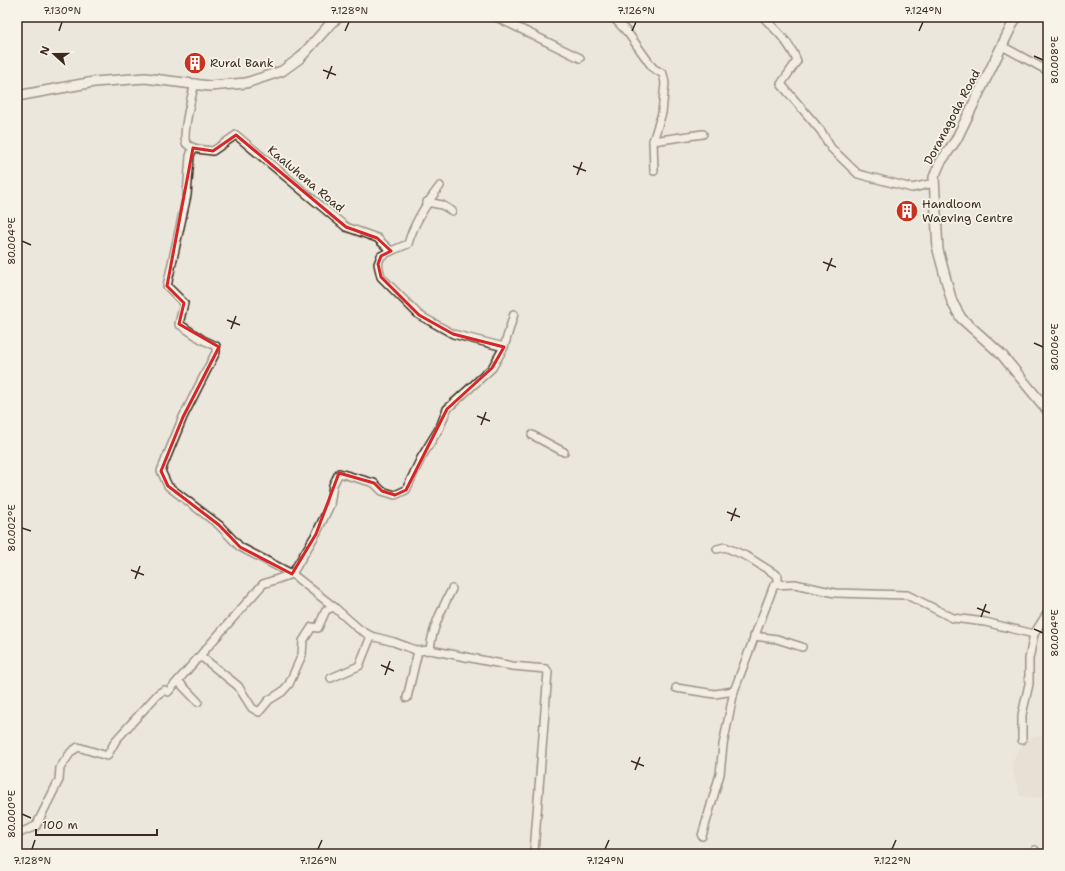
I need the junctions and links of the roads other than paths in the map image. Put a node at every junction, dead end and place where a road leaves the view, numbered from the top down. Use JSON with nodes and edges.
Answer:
{"nodes":[{"id":1,"x":339,"y":17,"type":"edge"},
{"id":2,"x":496,"y":17,"type":"edge"},
{"id":3,"x":613,"y":17,"type":"edge"},
{"id":4,"x":763,"y":17,"type":"edge"},
{"id":5,"x":1016,"y":17,"type":"edge"},
{"id":6,"x":1002,"y":46,"type":"junction"},
{"id":7,"x":580,"y":58,"type":"dead end"},
{"id":8,"x":1048,"y":71,"type":"edge"},
{"id":9,"x":195,"y":83,"type":"junction"},
{"id":10,"x":17,"y":96,"type":"edge"},
{"id":11,"x":703,"y":134,"type":"dead end"},
{"id":12,"x":653,"y":141,"type":"junction"},
{"id":13,"x":193,"y":148,"type":"junction"},
{"id":14,"x":654,"y":171,"type":"dead end"},
{"id":15,"x":934,"y":183,"type":"junction"},
{"id":16,"x":440,"y":186,"type":"dead end"},
{"id":17,"x":427,"y":202,"type":"junction"},
{"id":18,"x":452,"y":211,"type":"dead end"},
{"id":19,"x":391,"y":251,"type":"junction"},
{"id":20,"x":514,"y":314,"type":"dead end"},
{"id":21,"x":504,"y":347,"type":"junction"},
{"id":22,"x":1048,"y":411,"type":"edge"},
{"id":23,"x":532,"y":435,"type":"dead end"},
{"id":24,"x":564,"y":452,"type":"dead end"},
{"id":25,"x":717,"y":549,"type":"dead end"},
{"id":26,"x":292,"y":574,"type":"junction"},
{"id":27,"x":778,"y":584,"type":"junction"},
{"id":28,"x":452,"y":589,"type":"dead end"},
{"id":29,"x":334,"y":607,"type":"junction"},
{"id":30,"x":1048,"y":612,"type":"edge"},
{"id":31,"x":1034,"y":634,"type":"junction"},
{"id":32,"x":371,"y":636,"type":"junction"},
{"id":33,"x":754,"y":636,"type":"junction"},
{"id":34,"x":802,"y":646,"type":"dead end"},
{"id":35,"x":430,"y":650,"type":"junction"},
{"id":36,"x":418,"y":651,"type":"junction"},
{"id":37,"x":198,"y":658,"type":"junction"},
{"id":38,"x":331,"y":678,"type":"dead end"},
{"id":39,"x":178,"y":681,"type":"junction"},
{"id":40,"x":676,"y":688,"type":"dead end"},
{"id":41,"x":734,"y":691,"type":"junction"},
{"id":42,"x":408,"y":698,"type":"dead end"},
{"id":43,"x":198,"y":702,"type":"dead end"},
{"id":44,"x":1022,"y":740,"type":"dead end"},
{"id":45,"x":17,"y":834,"type":"edge"},
{"id":46,"x":702,"y":836,"type":"dead end"},
{"id":47,"x":534,"y":852,"type":"dead end"}],
"edges":[{"from":1,"to":9,"type":"street"},
{"from":2,"to":7,"type":"street"},
{"from":3,"to":12,"type":"street"},
{"from":4,"to":15,"type":"street"},
{"from":5,"to":6,"type":"street","name":"Doranagoda Road"},
{"from":6,"to":8,"type":"street"},
{"from":6,"to":15,"type":"street","name":"Doranagoda Road"},
{"from":9,"to":10,"type":"street"},
{"from":9,"to":13,"type":"street"},
{"from":11,"to":12,"type":"street"},
{"from":12,"to":14,"type":"street"},
{"from":13,"to":19,"type":"street","name":"Kaaluhena Road"},
{"from":13,"to":26,"type":"street"},
{"from":15,"to":22,"type":"street","name":"Doranagoda Road"},
{"from":16,"to":17,"type":"street"},
{"from":17,"to":18,"type":"street"},
{"from":17,"to":19,"type":"street"},
{"from":19,"to":21,"type":"street"},
{"from":20,"to":21,"type":"street"},
{"from":21,"to":26,"type":"street"},
{"from":23,"to":24,"type":"street"},
{"from":25,"to":27,"type":"street"},
{"from":26,"to":29,"type":"street"},
{"from":26,"to":37,"type":"street"},
{"from":27,"to":31,"type":"street"},
{"from":27,"to":33,"type":"street"},
{"from":28,"to":35,"type":"street"},
{"from":29,"to":32,"type":"street"},
{"from":29,"to":37,"type":"street"},
{"from":30,"to":31,"type":"street"},
{"from":31,"to":44,"type":"street"},
{"from":32,"to":36,"type":"street"},
{"from":32,"to":38,"type":"street"},
{"from":33,"to":34,"type":"street"},
{"from":33,"to":41,"type":"street"},
{"from":35,"to":36,"type":"street"},
{"from":35,"to":47,"type":"street"},
{"from":36,"to":42,"type":"street"},
{"from":37,"to":39,"type":"street"},
{"from":39,"to":43,"type":"street"},
{"from":39,"to":45,"type":"street"},
{"from":40,"to":41,"type":"street"},
{"from":41,"to":46,"type":"street"}]}
